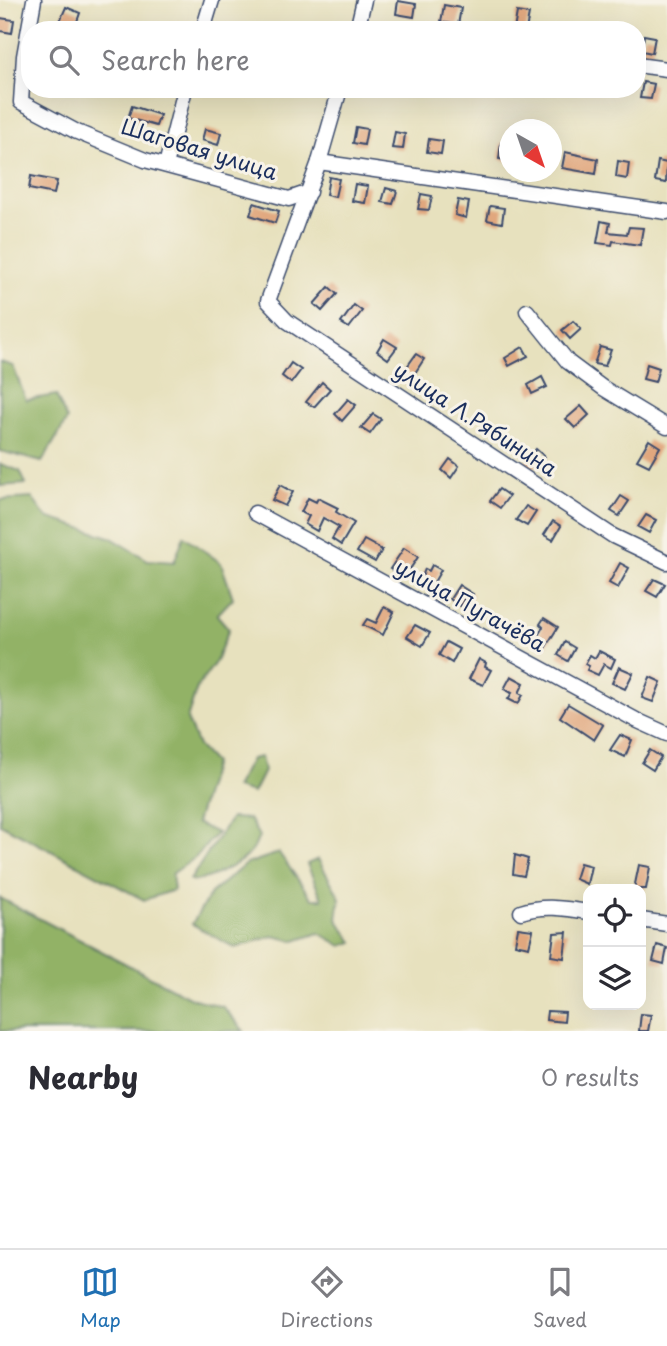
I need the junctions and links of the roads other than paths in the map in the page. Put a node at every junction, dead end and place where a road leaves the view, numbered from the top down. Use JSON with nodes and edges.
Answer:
{"nodes":[{"id":1,"x":34,"y":0,"type":"edge"},
{"id":2,"x":212,"y":0,"type":"edge"},
{"id":3,"x":364,"y":0,"type":"edge"},
{"id":4,"x":30,"y":21,"type":"edge"},
{"id":5,"x":206,"y":21,"type":"edge"},
{"id":6,"x":363,"y":21,"type":"edge"},
{"id":7,"x":646,"y":66,"type":"edge"},
{"id":8,"x":667,"y":69,"type":"edge"},
{"id":9,"x":21,"y":98,"type":"edge"},
{"id":10,"x":183,"y":98,"type":"edge"},
{"id":11,"x":337,"y":98,"type":"edge"},
{"id":12,"x":319,"y":162,"type":"junction"},
{"id":13,"x":166,"y":165,"type":"junction"},
{"id":14,"x":309,"y":192,"type":"junction"},
{"id":15,"x":667,"y":212,"type":"edge"},
{"id":16,"x":527,"y":311,"type":"dead end"},
{"id":17,"x":667,"y":426,"type":"edge"},
{"id":18,"x":255,"y":513,"type":"dead end"},
{"id":19,"x":667,"y":562,"type":"edge"},
{"id":20,"x":667,"y":734,"type":"edge"},
{"id":21,"x":583,"y":911,"type":"edge"},
{"id":22,"x":521,"y":912,"type":"dead end"},
{"id":23,"x":646,"y":921,"type":"edge"},
{"id":24,"x":667,"y":924,"type":"edge"}],
"edges":[{"from":1,"to":4,"type":"street","name":"Шаговая улица"},
{"from":2,"to":5,"type":"street"},
{"from":3,"to":6,"type":"street"},
{"from":7,"to":8,"type":"street"},
{"from":9,"to":13,"type":"street","name":"Шаговая улица"},
{"from":10,"to":13,"type":"street"},
{"from":11,"to":12,"type":"street"},
{"from":12,"to":14,"type":"street"},
{"from":12,"to":15,"type":"street"},
{"from":13,"to":14,"type":"street","name":"Шаговая улица"},
{"from":14,"to":19,"type":"street","name":"улица Л.Рябинина"},
{"from":16,"to":17,"type":"street"},
{"from":18,"to":20,"type":"street","name":"улица Пугачёва"},
{"from":21,"to":22,"type":"street"},
{"from":23,"to":24,"type":"street"}]}
